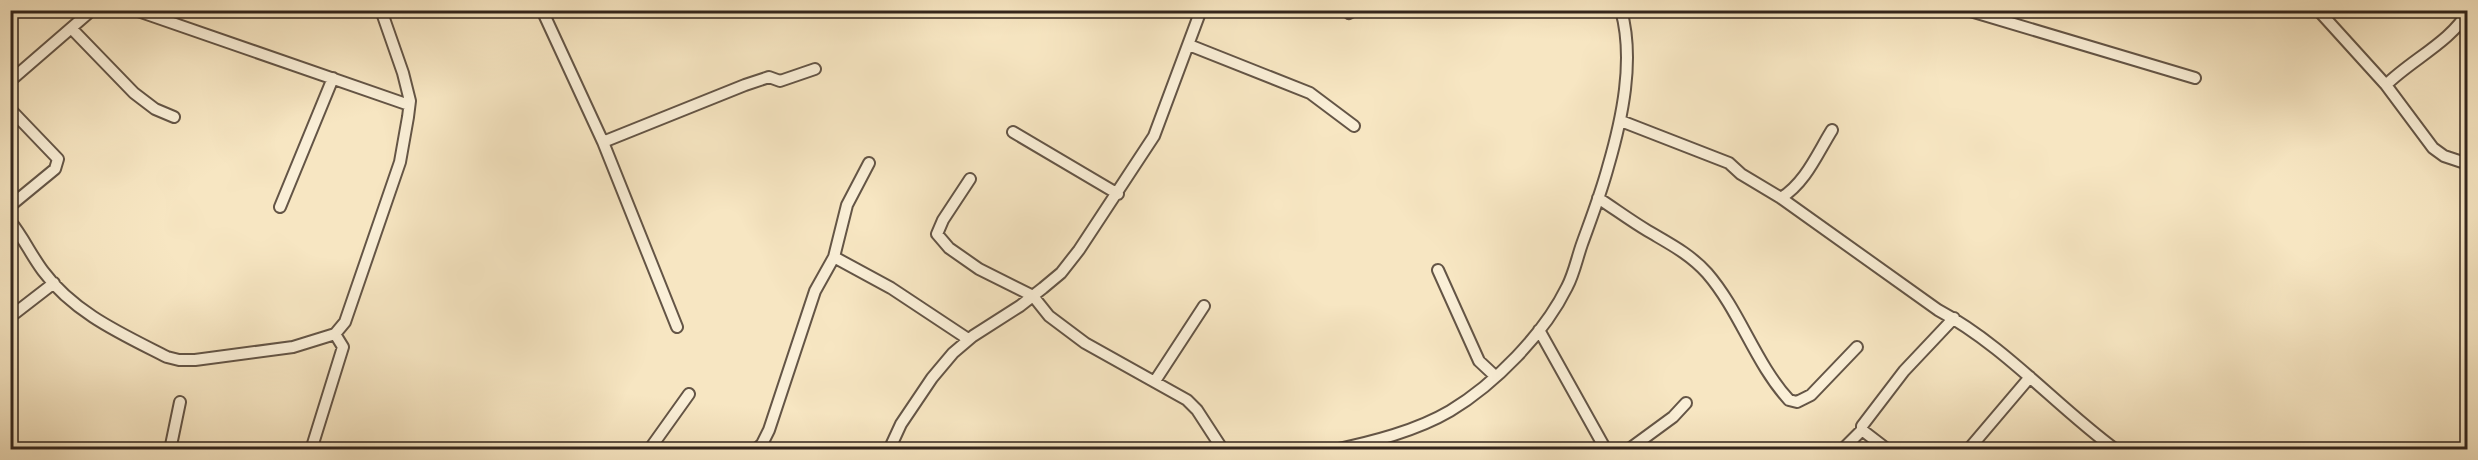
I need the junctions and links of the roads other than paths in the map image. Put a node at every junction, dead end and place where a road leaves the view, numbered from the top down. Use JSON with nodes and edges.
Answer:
{"nodes":[{"id":1,"x":92,"y":10,"type":"edge"},
{"id":2,"x":135,"y":10,"type":"edge"},
{"id":3,"x":381,"y":10,"type":"edge"},
{"id":4,"x":542,"y":10,"type":"edge"},
{"id":5,"x":1201,"y":10,"type":"edge"},
{"id":6,"x":1346,"y":10,"type":"edge"},
{"id":7,"x":1355,"y":10,"type":"edge"},
{"id":8,"x":1621,"y":10,"type":"edge"},
{"id":9,"x":1967,"y":10,"type":"edge"},
{"id":10,"x":2318,"y":10,"type":"edge"},
{"id":11,"x":2468,"y":10,"type":"edge"},
{"id":12,"x":72,"y":29,"type":"junction"},
{"id":13,"x":1189,"y":45,"type":"junction"},
{"id":14,"x":816,"y":69,"type":"dead end"},
{"id":15,"x":333,"y":78,"type":"junction"},
{"id":16,"x":2196,"y":78,"type":"dead end"},
{"id":17,"x":10,"y":81,"type":"edge"},
{"id":18,"x":2386,"y":85,"type":"junction"},
{"id":19,"x":409,"y":105,"type":"junction"},
{"id":20,"x":10,"y":109,"type":"edge"},
{"id":21,"x":174,"y":117,"type":"dead end"},
{"id":22,"x":1621,"y":121,"type":"junction"},
{"id":23,"x":1354,"y":126,"type":"dead end"},
{"id":24,"x":1832,"y":130,"type":"dead end"},
{"id":25,"x":1013,"y":132,"type":"dead end"},
{"id":26,"x":603,"y":142,"type":"junction"},
{"id":27,"x":869,"y":163,"type":"dead end"},
{"id":28,"x":2468,"y":164,"type":"edge"},
{"id":29,"x":970,"y":179,"type":"dead end"},
{"id":30,"x":1118,"y":194,"type":"junction"},
{"id":31,"x":1598,"y":198,"type":"junction"},
{"id":32,"x":1781,"y":198,"type":"junction"},
{"id":33,"x":10,"y":206,"type":"edge"},
{"id":34,"x":280,"y":207,"type":"dead end"},
{"id":35,"x":10,"y":221,"type":"edge"},
{"id":36,"x":834,"y":257,"type":"junction"},
{"id":37,"x":1438,"y":270,"type":"dead end"},
{"id":38,"x":54,"y":283,"type":"junction"},
{"id":39,"x":1033,"y":296,"type":"junction"},
{"id":40,"x":1204,"y":306,"type":"dead end"},
{"id":41,"x":10,"y":316,"type":"edge"},
{"id":42,"x":1954,"y":318,"type":"junction"},
{"id":43,"x":677,"y":327,"type":"dead end"},
{"id":44,"x":1539,"y":330,"type":"junction"},
{"id":45,"x":334,"y":334,"type":"junction"},
{"id":46,"x":968,"y":339,"type":"junction"},
{"id":47,"x":1857,"y":347,"type":"dead end"},
{"id":48,"x":1494,"y":376,"type":"junction"},
{"id":49,"x":2030,"y":377,"type":"junction"},
{"id":50,"x":1155,"y":381,"type":"junction"},
{"id":51,"x":689,"y":394,"type":"dead end"},
{"id":52,"x":180,"y":402,"type":"dead end"},
{"id":53,"x":1686,"y":402,"type":"dead end"},
{"id":54,"x":1862,"y":430,"type":"junction"},
{"id":55,"x":2104,"y":446,"type":"edge"},
{"id":56,"x":170,"y":450,"type":"edge"},
{"id":57,"x":311,"y":450,"type":"edge"},
{"id":58,"x":649,"y":450,"type":"edge"},
{"id":59,"x":755,"y":450,"type":"edge"},
{"id":60,"x":889,"y":450,"type":"edge"},
{"id":61,"x":1223,"y":450,"type":"edge"},
{"id":62,"x":1334,"y":450,"type":"edge"},
{"id":63,"x":1606,"y":450,"type":"edge"},
{"id":64,"x":1628,"y":450,"type":"edge"},
{"id":65,"x":1842,"y":450,"type":"edge"},
{"id":66,"x":1887,"y":450,"type":"edge"},
{"id":67,"x":1968,"y":450,"type":"edge"},
{"id":68,"x":2116,"y":450,"type":"edge"}],
"edges":[{"from":1,"to":12,"type":"street"},
{"from":2,"to":15,"type":"street"},
{"from":3,"to":19,"type":"street"},
{"from":4,"to":26,"type":"street"},
{"from":5,"to":13,"type":"street"},
{"from":6,"to":7,"type":"street"},
{"from":8,"to":22,"type":"street"},
{"from":9,"to":16,"type":"street"},
{"from":10,"to":18,"type":"street"},
{"from":11,"to":18,"type":"street"},
{"from":12,"to":17,"type":"street"},
{"from":12,"to":21,"type":"street"},
{"from":13,"to":23,"type":"street"},
{"from":13,"to":30,"type":"street"},
{"from":14,"to":26,"type":"street"},
{"from":15,"to":19,"type":"street"},
{"from":15,"to":34,"type":"street"},
{"from":18,"to":28,"type":"street"},
{"from":19,"to":45,"type":"street"},
{"from":20,"to":33,"type":"street"},
{"from":22,"to":31,"type":"street"},
{"from":22,"to":32,"type":"street"},
{"from":24,"to":32,"type":"street"},
{"from":25,"to":30,"type":"street"},
{"from":26,"to":43,"type":"street"},
{"from":27,"to":36,"type":"street"},
{"from":29,"to":39,"type":"street"},
{"from":30,"to":39,"type":"street"},
{"from":31,"to":44,"type":"street"},
{"from":31,"to":47,"type":"street"},
{"from":32,"to":42,"type":"street"},
{"from":35,"to":38,"type":"street"},
{"from":36,"to":46,"type":"street"},
{"from":36,"to":59,"type":"street"},
{"from":37,"to":48,"type":"street"},
{"from":38,"to":41,"type":"street"},
{"from":38,"to":45,"type":"street"},
{"from":39,"to":46,"type":"street"},
{"from":39,"to":50,"type":"street"},
{"from":40,"to":50,"type":"street"},
{"from":42,"to":49,"type":"street"},
{"from":42,"to":54,"type":"street"},
{"from":44,"to":48,"type":"street"},
{"from":44,"to":63,"type":"street"},
{"from":45,"to":57,"type":"street"},
{"from":46,"to":60,"type":"street"},
{"from":48,"to":62,"type":"street"},
{"from":49,"to":55,"type":"street"},
{"from":49,"to":67,"type":"street"},
{"from":50,"to":61,"type":"street"},
{"from":51,"to":58,"type":"street"},
{"from":52,"to":56,"type":"street"},
{"from":53,"to":64,"type":"street"},
{"from":54,"to":65,"type":"street"},
{"from":54,"to":66,"type":"street"},
{"from":55,"to":68,"type":"street"}]}
